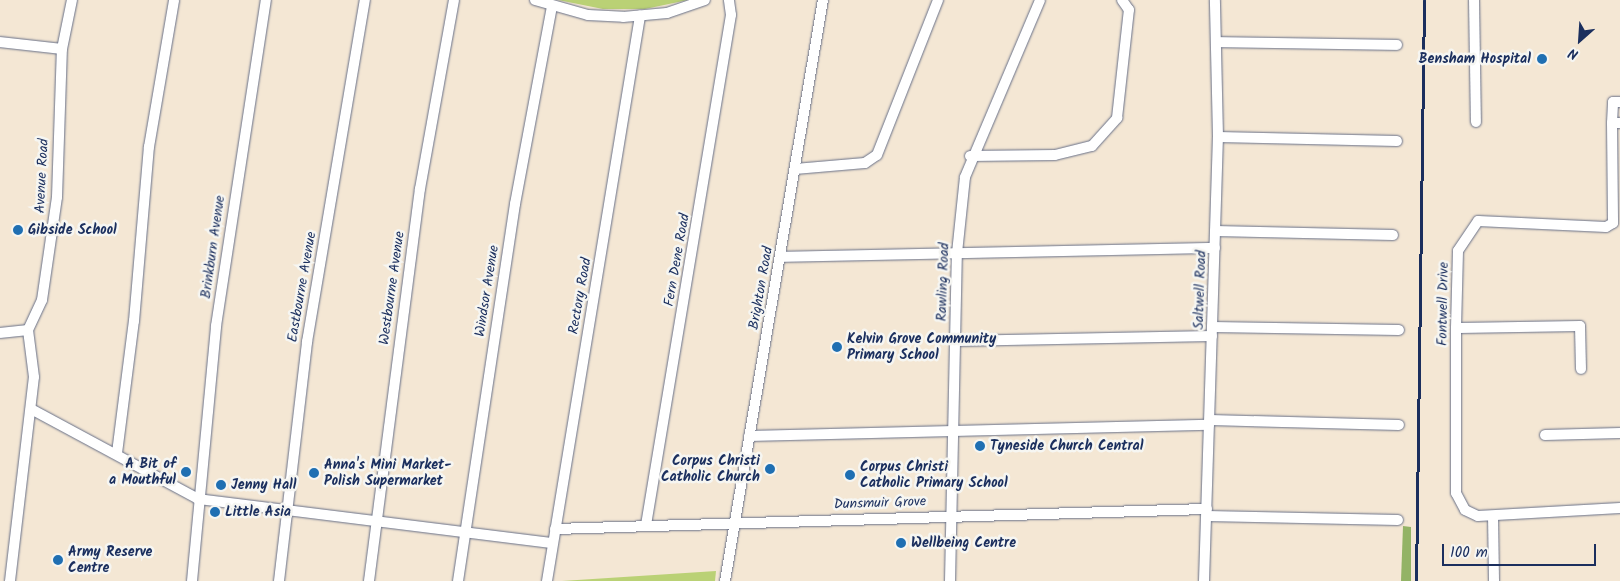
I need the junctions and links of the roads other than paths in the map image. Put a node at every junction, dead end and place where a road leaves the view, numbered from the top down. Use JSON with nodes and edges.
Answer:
{"nodes":[{"id":1,"x":72,"y":0,"type":"edge"},
{"id":2,"x":174,"y":0,"type":"edge"},
{"id":3,"x":266,"y":0,"type":"edge"},
{"id":4,"x":365,"y":0,"type":"edge"},
{"id":5,"x":454,"y":0,"type":"edge"},
{"id":6,"x":535,"y":0,"type":"edge"},
{"id":7,"x":705,"y":0,"type":"edge"},
{"id":8,"x":729,"y":0,"type":"edge"},
{"id":9,"x":823,"y":0,"type":"edge"},
{"id":10,"x":938,"y":0,"type":"edge"},
{"id":11,"x":1040,"y":0,"type":"edge"},
{"id":12,"x":1122,"y":0,"type":"edge"},
{"id":13,"x":1215,"y":0,"type":"edge"},
{"id":14,"x":1474,"y":0,"type":"edge"},
{"id":15,"x":552,"y":6,"type":"junction"},
{"id":16,"x":640,"y":16,"type":"junction"},
{"id":17,"x":0,"y":42,"type":"edge"},
{"id":18,"x":1216,"y":42,"type":"junction"},
{"id":19,"x":1397,"y":45,"type":"dead end"},
{"id":20,"x":62,"y":48,"type":"junction"},
{"id":21,"x":1620,"y":102,"type":"edge"},
{"id":22,"x":1476,"y":122,"type":"dead end"},
{"id":23,"x":1616,"y":123,"type":"edge"},
{"id":24,"x":1218,"y":137,"type":"junction"},
{"id":25,"x":1397,"y":141,"type":"dead end"},
{"id":26,"x":970,"y":156,"type":"junction"},
{"id":27,"x":795,"y":169,"type":"junction"},
{"id":28,"x":1215,"y":231,"type":"junction"},
{"id":29,"x":1393,"y":235,"type":"dead end"},
{"id":30,"x":1215,"y":248,"type":"junction"},
{"id":31,"x":957,"y":253,"type":"junction"},
{"id":32,"x":780,"y":257,"type":"junction"},
{"id":33,"x":1456,"y":328,"type":"junction"},
{"id":34,"x":28,"y":330,"type":"junction"},
{"id":35,"x":1399,"y":330,"type":"dead end"},
{"id":36,"x":1212,"y":331,"type":"junction"},
{"id":37,"x":0,"y":333,"type":"edge"},
{"id":38,"x":955,"y":341,"type":"junction"},
{"id":39,"x":1581,"y":369,"type":"dead end"},
{"id":40,"x":31,"y":408,"type":"junction"},
{"id":41,"x":1210,"y":423,"type":"junction"},
{"id":42,"x":1399,"y":425,"type":"dead end"},
{"id":43,"x":952,"y":431,"type":"junction"},
{"id":44,"x":1620,"y":434,"type":"edge"},
{"id":45,"x":1545,"y":435,"type":"dead end"},
{"id":46,"x":750,"y":436,"type":"junction"},
{"id":47,"x":116,"y":453,"type":"junction"},
{"id":48,"x":198,"y":499,"type":"junction"},
{"id":49,"x":1620,"y":508,"type":"edge"},
{"id":50,"x":286,"y":510,"type":"junction"},
{"id":51,"x":1207,"y":512,"type":"junction"},
{"id":52,"x":949,"y":516,"type":"junction"},
{"id":53,"x":1493,"y":516,"type":"junction"},
{"id":54,"x":375,"y":520,"type":"junction"},
{"id":55,"x":1398,"y":520,"type":"dead end"},
{"id":56,"x":646,"y":525,"type":"junction"},
{"id":57,"x":733,"y":526,"type":"junction"},
{"id":58,"x":555,"y":529,"type":"junction"},
{"id":59,"x":463,"y":532,"type":"junction"},
{"id":60,"x":552,"y":543,"type":"junction"},
{"id":61,"x":10,"y":581,"type":"edge"},
{"id":62,"x":192,"y":581,"type":"edge"},
{"id":63,"x":278,"y":581,"type":"edge"},
{"id":64,"x":369,"y":581,"type":"edge"},
{"id":65,"x":458,"y":581,"type":"edge"},
{"id":66,"x":547,"y":581,"type":"edge"},
{"id":67,"x":725,"y":581,"type":"edge"},
{"id":68,"x":950,"y":581,"type":"edge"},
{"id":69,"x":1204,"y":581,"type":"edge"},
{"id":70,"x":1494,"y":581,"type":"edge"}],
"edges":[{"from":1,"to":20,"type":"street","name":"Avenue Road"},
{"from":2,"to":47,"type":"street"},
{"from":3,"to":48,"type":"street","name":"Brinkburn Avenue"},
{"from":4,"to":50,"type":"street","name":"Eastbourne Avenue"},
{"from":5,"to":54,"type":"street","name":"Westbourne Avenue"},
{"from":6,"to":15,"type":"street"},
{"from":7,"to":16,"type":"street"},
{"from":8,"to":56,"type":"street","name":"Fern Dene Road"},
{"from":9,"to":27,"type":"street","name":"Brighton Road"},
{"from":10,"to":27,"type":"street"},
{"from":11,"to":26,"type":"street","name":"Rawling Road"},
{"from":12,"to":26,"type":"street"},
{"from":13,"to":18,"type":"street","name":"Saltwell Road"},
{"from":14,"to":22,"type":"street"},
{"from":15,"to":16,"type":"street"},
{"from":15,"to":59,"type":"street","name":"Windsor Avenue"},
{"from":16,"to":58,"type":"street","name":"Rectory Road"},
{"from":17,"to":20,"type":"street"},
{"from":18,"to":19,"type":"street"},
{"from":18,"to":24,"type":"street","name":"Saltwell Road"},
{"from":20,"to":34,"type":"street","name":"Avenue Road"},
{"from":21,"to":23,"type":"street"},
{"from":23,"to":33,"type":"street","name":"Fontwell Drive"},
{"from":24,"to":25,"type":"street"},
{"from":24,"to":28,"type":"street","name":"Saltwell Road"},
{"from":26,"to":31,"type":"street","name":"Rawling Road"},
{"from":27,"to":32,"type":"street","name":"Brighton Road"},
{"from":28,"to":29,"type":"street"},
{"from":28,"to":30,"type":"street","name":"Saltwell Road"},
{"from":30,"to":31,"type":"street"},
{"from":30,"to":36,"type":"street","name":"Saltwell Road"},
{"from":31,"to":32,"type":"street"},
{"from":31,"to":38,"type":"street","name":"Rawling Road"},
{"from":32,"to":46,"type":"street","name":"Brighton Road"},
{"from":33,"to":39,"type":"street"},
{"from":33,"to":53,"type":"street","name":"Fontwell Drive"},
{"from":34,"to":37,"type":"street"},
{"from":34,"to":40,"type":"street"},
{"from":35,"to":36,"type":"street"},
{"from":36,"to":38,"type":"street"},
{"from":36,"to":41,"type":"street","name":"Saltwell Road"},
{"from":38,"to":43,"type":"street","name":"Rawling Road"},
{"from":40,"to":47,"type":"street"},
{"from":40,"to":61,"type":"street"},
{"from":41,"to":42,"type":"street"},
{"from":41,"to":43,"type":"street"},
{"from":41,"to":51,"type":"street","name":"Saltwell Road"},
{"from":43,"to":46,"type":"street"},
{"from":43,"to":52,"type":"street","name":"Rawling Road"},
{"from":44,"to":45,"type":"street"},
{"from":46,"to":57,"type":"street","name":"Brighton Road"},
{"from":47,"to":48,"type":"street"},
{"from":48,"to":50,"type":"street"},
{"from":48,"to":62,"type":"street","name":"Brinkburn Avenue"},
{"from":49,"to":53,"type":"street"},
{"from":50,"to":54,"type":"street"},
{"from":50,"to":63,"type":"street","name":"Eastbourne Avenue"},
{"from":51,"to":52,"type":"street","name":"Dunsmuir Grove"},
{"from":51,"to":55,"type":"street","name":"Dunsmuir Grove"},
{"from":51,"to":69,"type":"street","name":"Saltwell Road"},
{"from":52,"to":57,"type":"street","name":"Dunsmuir Grove"},
{"from":52,"to":68,"type":"street","name":"Rawling Road"},
{"from":53,"to":70,"type":"street"},
{"from":54,"to":59,"type":"street"},
{"from":54,"to":64,"type":"street","name":"Westbourne Avenue"},
{"from":56,"to":57,"type":"street","name":"Dunsmuir Grove"},
{"from":56,"to":58,"type":"street","name":"Dunsmuir Grove"},
{"from":57,"to":67,"type":"street","name":"Brighton Road"},
{"from":58,"to":60,"type":"street","name":"Rectory Road"},
{"from":59,"to":60,"type":"street"},
{"from":59,"to":65,"type":"street","name":"Windsor Avenue"},
{"from":60,"to":66,"type":"street","name":"Rectory Road"}]}
